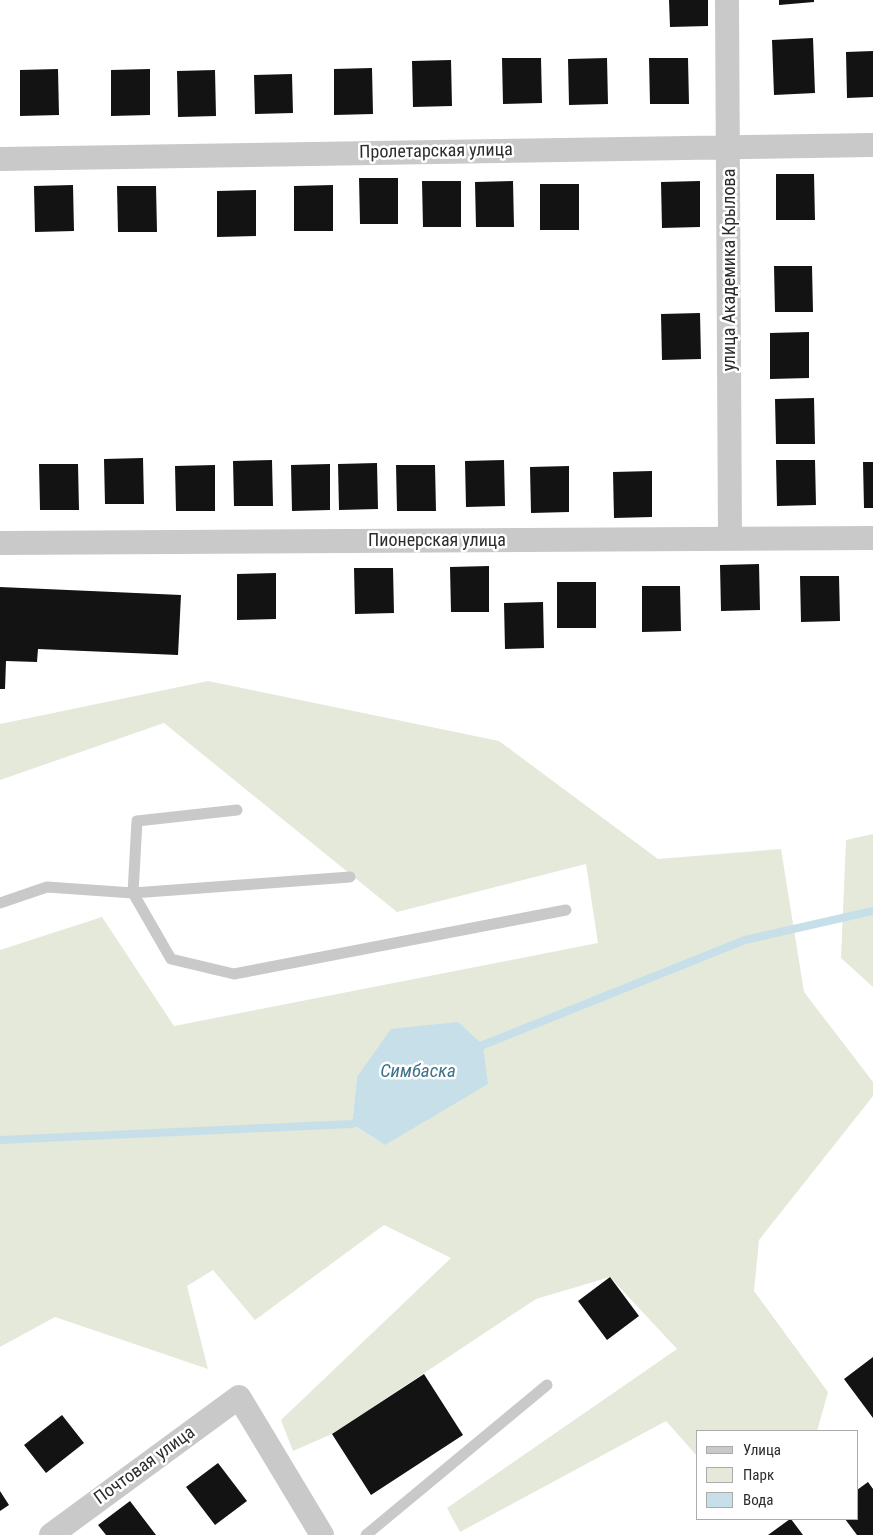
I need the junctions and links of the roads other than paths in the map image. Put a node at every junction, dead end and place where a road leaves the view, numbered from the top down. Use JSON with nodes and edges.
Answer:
{"nodes":[{"id":1,"x":727,"y":0,"type":"edge"},
{"id":2,"x":873,"y":145,"type":"edge"},
{"id":3,"x":729,"y":147,"type":"junction"},
{"id":4,"x":0,"y":159,"type":"edge"},
{"id":5,"x":873,"y":538,"type":"edge"},
{"id":6,"x":730,"y":539,"type":"junction"},
{"id":7,"x":0,"y":543,"type":"edge"},
{"id":8,"x":237,"y":810,"type":"dead end"},
{"id":9,"x":350,"y":877,"type":"dead end"},
{"id":10,"x":133,"y":893,"type":"junction"},
{"id":11,"x":0,"y":904,"type":"edge"},
{"id":12,"x":566,"y":910,"type":"dead end"},
{"id":13,"x":547,"y":1385,"type":"dead end"},
{"id":14,"x":51,"y":1535,"type":"edge"},
{"id":15,"x":322,"y":1535,"type":"edge"},
{"id":16,"x":366,"y":1535,"type":"edge"}],
"edges":[{"from":1,"to":3,"type":"street","name":"улица Академика Крылова"},
{"from":2,"to":3,"type":"street","name":"Пролетарская улица"},
{"from":3,"to":4,"type":"street","name":"Пролетарская улица"},
{"from":3,"to":6,"type":"street","name":"улица Академика Крылова"},
{"from":5,"to":6,"type":"street","name":"Пионерская улица"},
{"from":6,"to":7,"type":"street","name":"Пионерская улица"},
{"from":8,"to":10,"type":"lane"},
{"from":9,"to":10,"type":"lane"},
{"from":10,"to":11,"type":"lane"},
{"from":10,"to":12,"type":"lane"},
{"from":13,"to":16,"type":"lane"},
{"from":14,"to":15,"type":"street","name":"Почтовая улица"}]}
